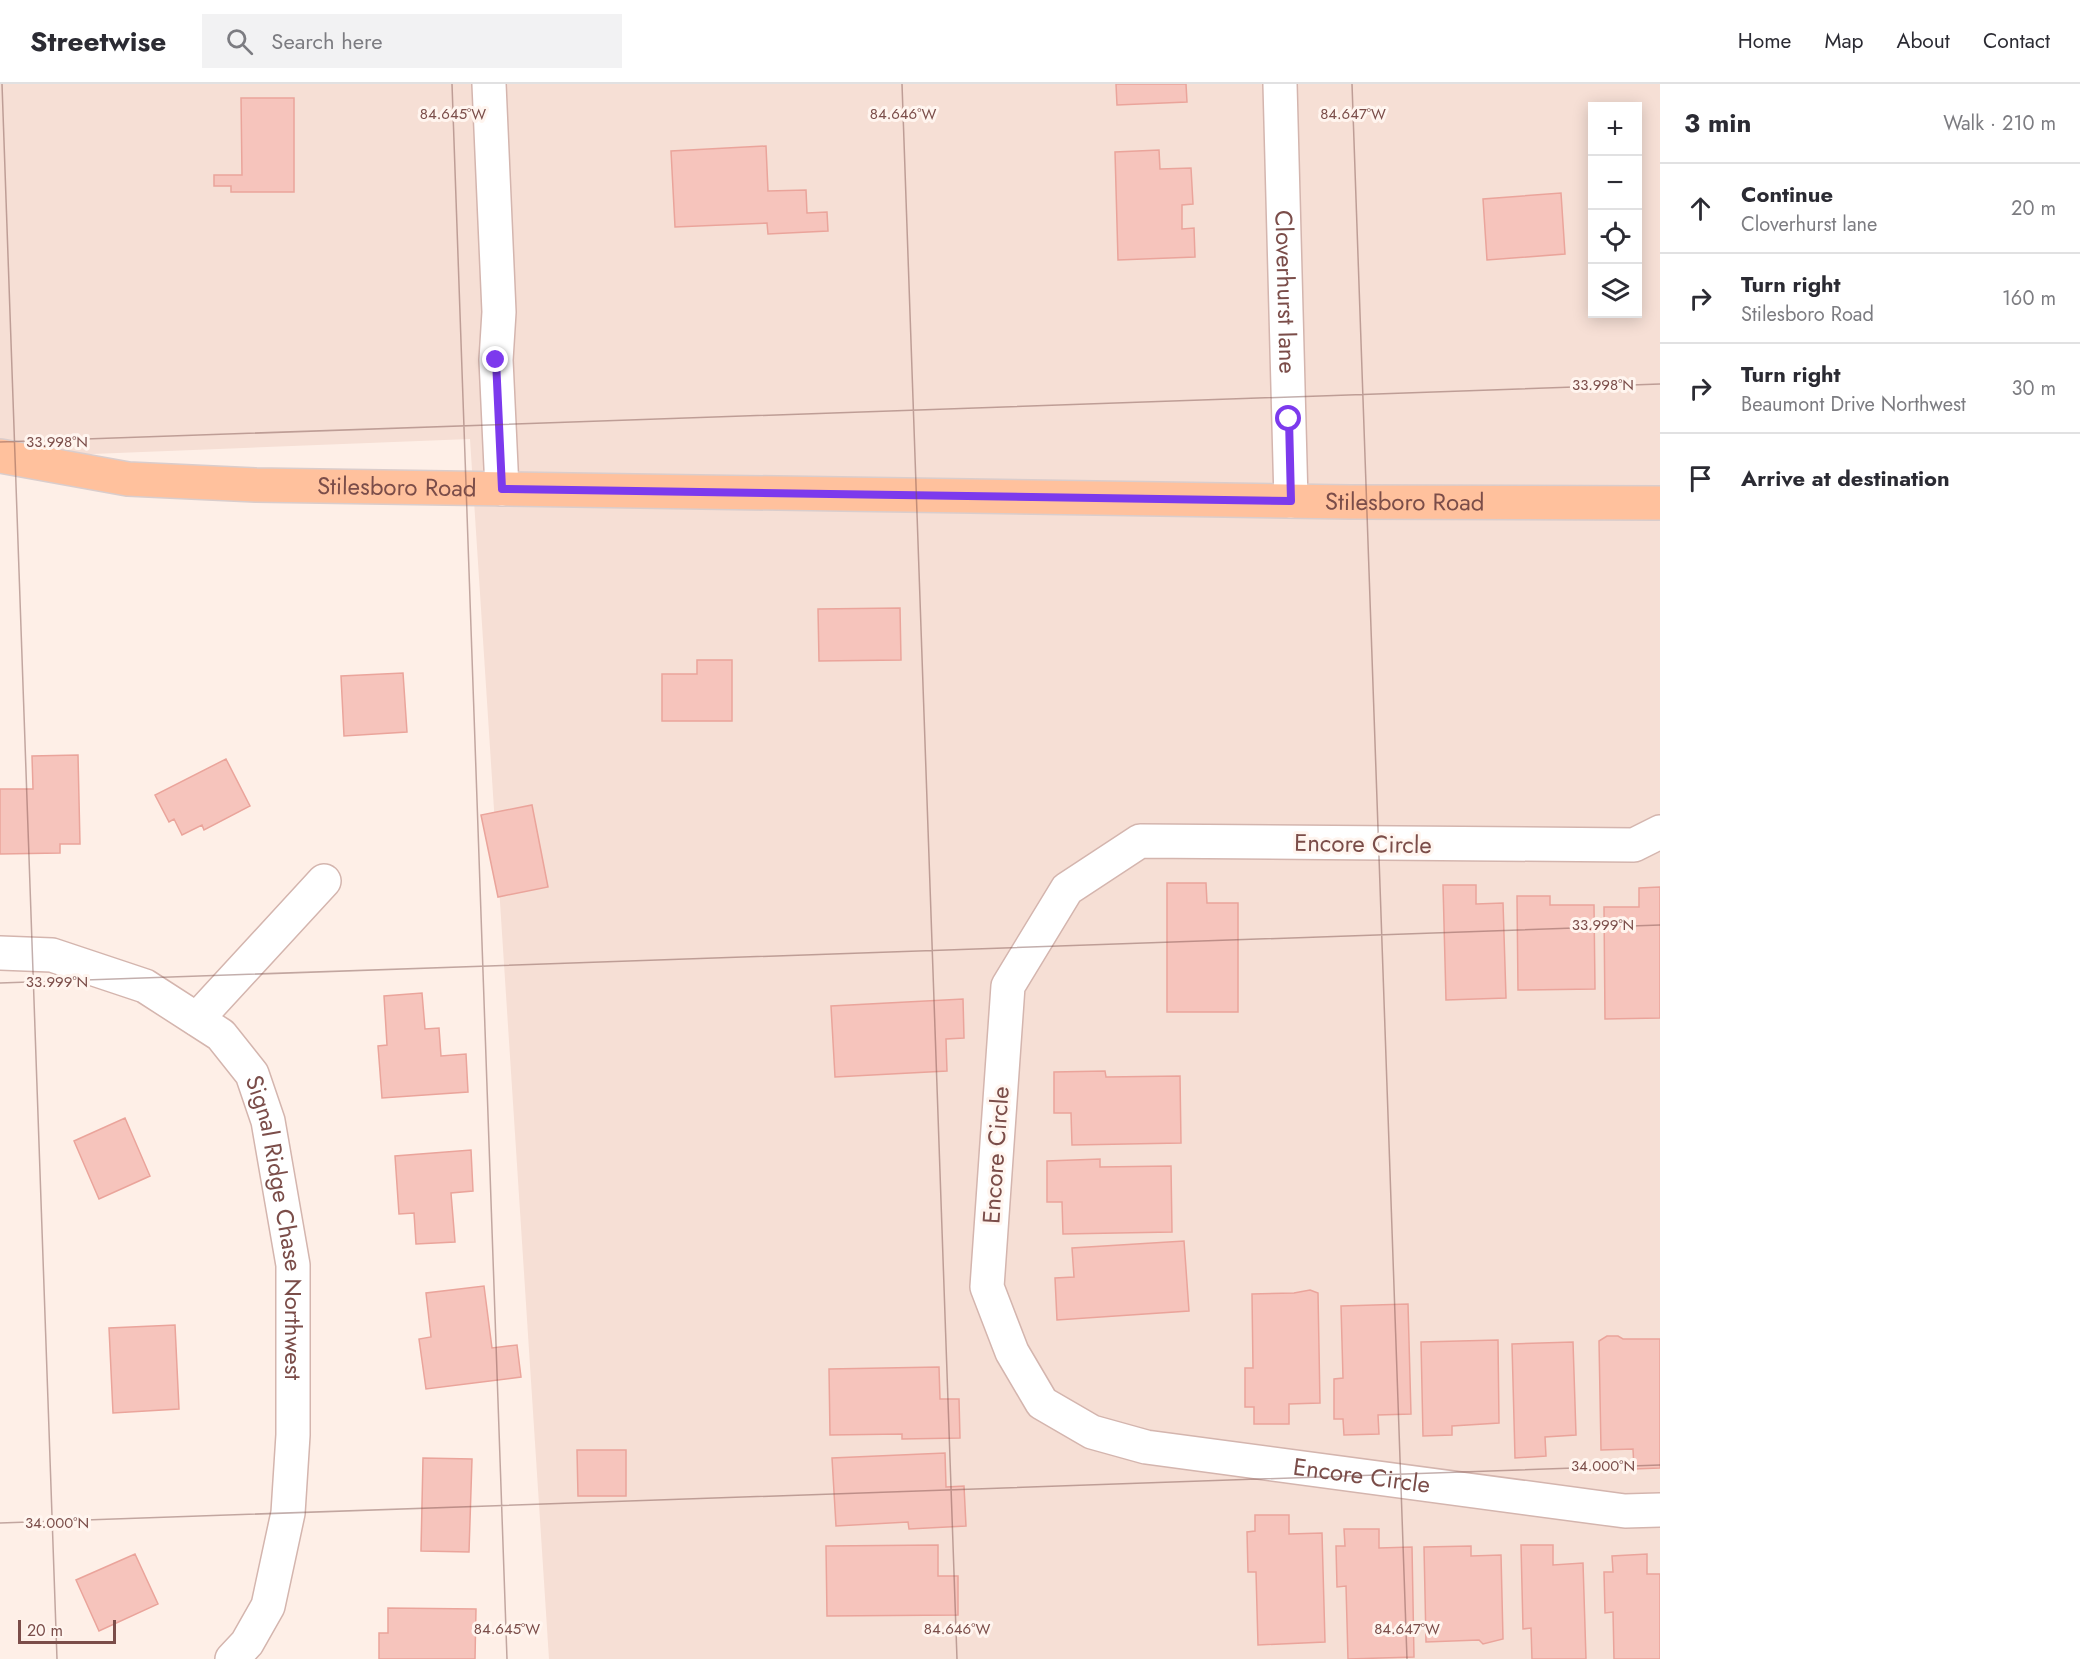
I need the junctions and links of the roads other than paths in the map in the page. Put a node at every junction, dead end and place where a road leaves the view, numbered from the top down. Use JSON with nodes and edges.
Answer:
{"nodes":[{"id":1,"x":489,"y":84,"type":"edge"},
{"id":2,"x":1280,"y":84,"type":"edge"},
{"id":3,"x":0,"y":456,"type":"edge"},
{"id":4,"x":502,"y":489,"type":"junction"},
{"id":5,"x":1291,"y":501,"type":"junction"},
{"id":6,"x":1660,"y":503,"type":"edge"},
{"id":7,"x":1660,"y":832,"type":"edge"},
{"id":8,"x":324,"y":880,"type":"dead end"},
{"id":9,"x":0,"y":953,"type":"edge"},
{"id":10,"x":197,"y":1019,"type":"junction"},
{"id":11,"x":1660,"y":1510,"type":"edge"},
{"id":12,"x":232,"y":1659,"type":"edge"}],
"edges":[{"from":1,"to":4,"type":"street"},
{"from":2,"to":5,"type":"street","name":"Cloverhurst lane"},
{"from":3,"to":4,"type":"main road","name":"Stilesboro Road"},
{"from":4,"to":5,"type":"main road","name":"Stilesboro Road"},
{"from":5,"to":6,"type":"main road","name":"Stilesboro Road"},
{"from":7,"to":11,"type":"street","name":"Encore Circle"},
{"from":8,"to":10,"type":"street"},
{"from":9,"to":10,"type":"street","name":"Signal Ridge Chase Northwest"},
{"from":10,"to":12,"type":"street","name":"Signal Ridge Chase Northwest"}]}
